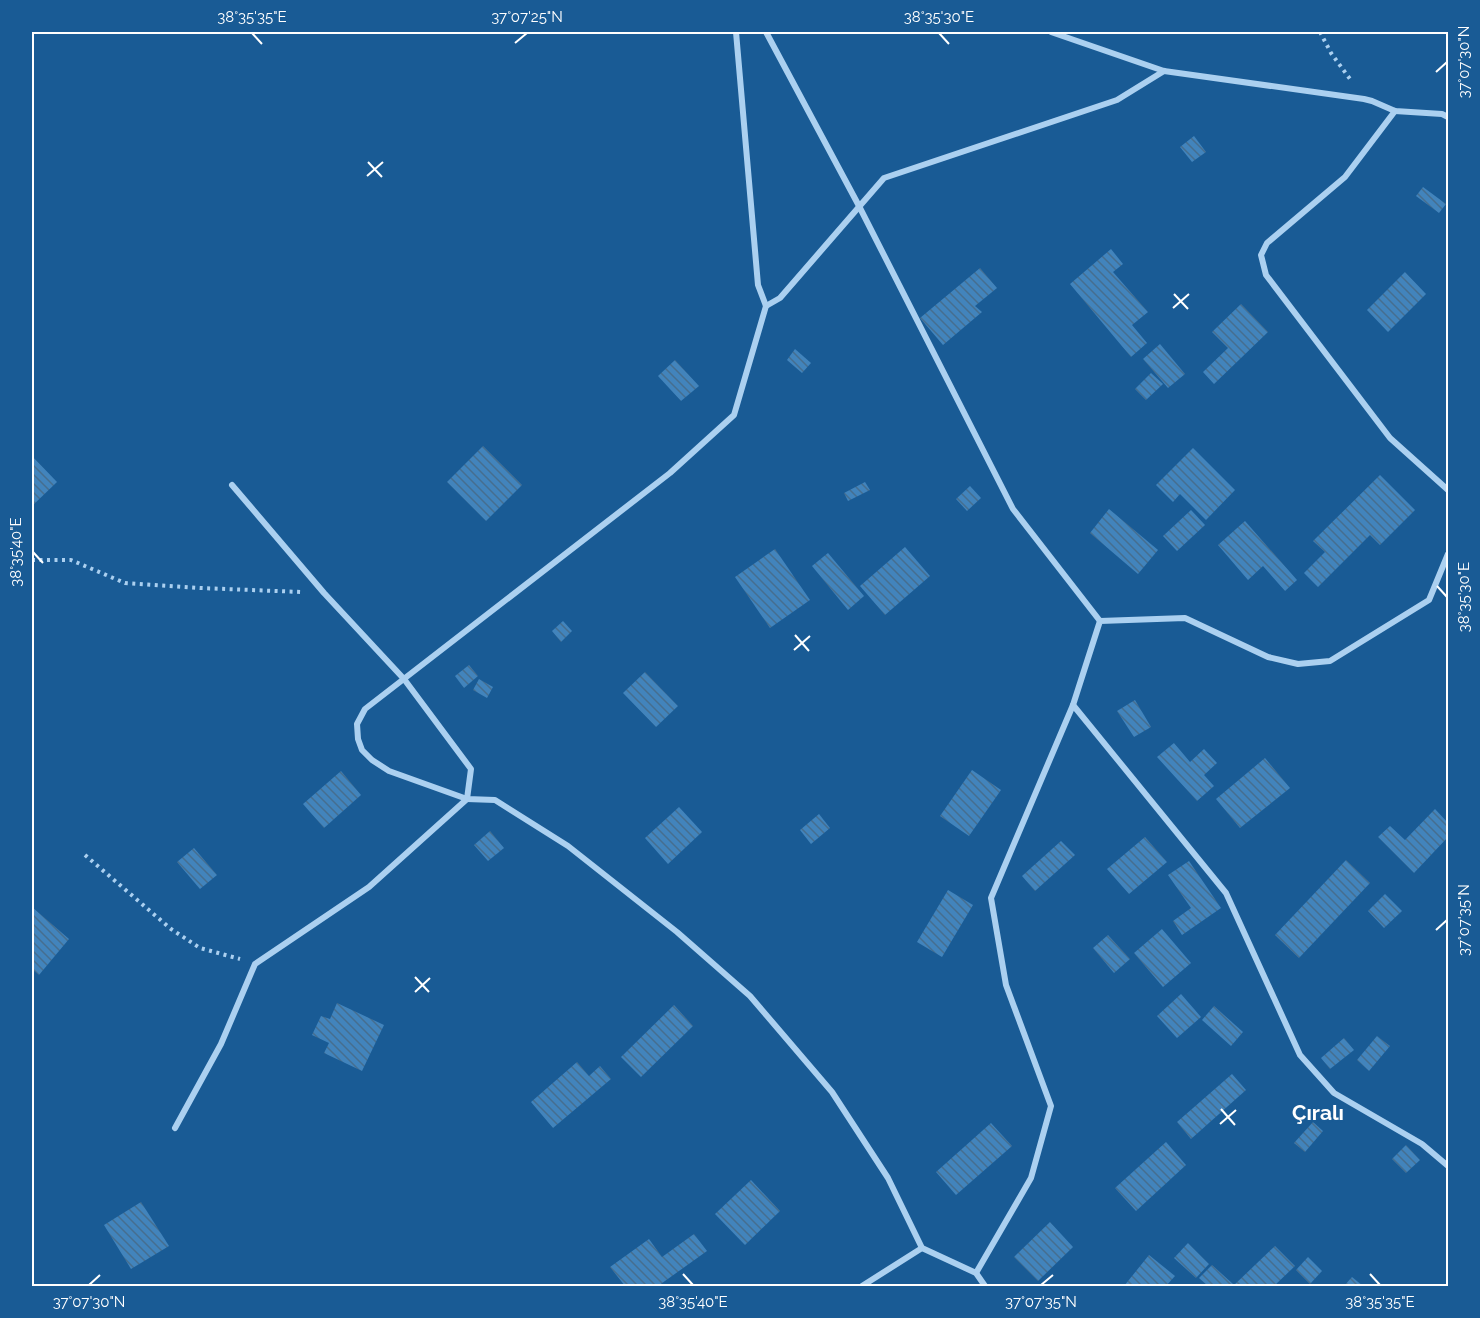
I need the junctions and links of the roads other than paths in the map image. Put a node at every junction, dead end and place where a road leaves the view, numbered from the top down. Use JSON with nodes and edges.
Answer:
{"nodes":[{"id":1,"x":736,"y":32,"type":"edge"},
{"id":2,"x":766,"y":32,"type":"edge"},
{"id":3,"x":1051,"y":32,"type":"edge"},
{"id":4,"x":1164,"y":71,"type":"junction"},
{"id":5,"x":1395,"y":111,"type":"junction"},
{"id":6,"x":1449,"y":117,"type":"edge"},
{"id":7,"x":859,"y":206,"type":"junction"},
{"id":8,"x":766,"y":306,"type":"junction"},
{"id":9,"x":232,"y":485,"type":"dead end"},
{"id":10,"x":1449,"y":490,"type":"edge"},
{"id":11,"x":1449,"y":554,"type":"edge"},
{"id":12,"x":1100,"y":621,"type":"junction"},
{"id":13,"x":404,"y":679,"type":"junction"},
{"id":14,"x":1073,"y":705,"type":"junction"},
{"id":15,"x":467,"y":799,"type":"junction"},
{"id":16,"x":175,"y":1128,"type":"dead end"},
{"id":17,"x":1449,"y":1166,"type":"edge"},
{"id":18,"x":922,"y":1248,"type":"junction"},
{"id":19,"x":976,"y":1273,"type":"junction"},
{"id":20,"x":862,"y":1287,"type":"edge"},
{"id":21,"x":985,"y":1287,"type":"edge"}],
"edges":[{"from":1,"to":8,"type":"street"},
{"from":2,"to":7,"type":"street"},
{"from":3,"to":4,"type":"street"},
{"from":4,"to":5,"type":"street"},
{"from":4,"to":7,"type":"street"},
{"from":5,"to":6,"type":"street"},
{"from":5,"to":10,"type":"street"},
{"from":7,"to":8,"type":"street"},
{"from":7,"to":12,"type":"street"},
{"from":8,"to":13,"type":"street"},
{"from":9,"to":13,"type":"street"},
{"from":11,"to":12,"type":"street"},
{"from":12,"to":14,"type":"street"},
{"from":13,"to":15,"type":"street"},
{"from":13,"to":15,"type":"street"},
{"from":14,"to":17,"type":"street"},
{"from":14,"to":19,"type":"street"},
{"from":15,"to":16,"type":"street"},
{"from":15,"to":18,"type":"street"},
{"from":18,"to":19,"type":"street"},
{"from":18,"to":20,"type":"street"},
{"from":19,"to":21,"type":"street"}]}
